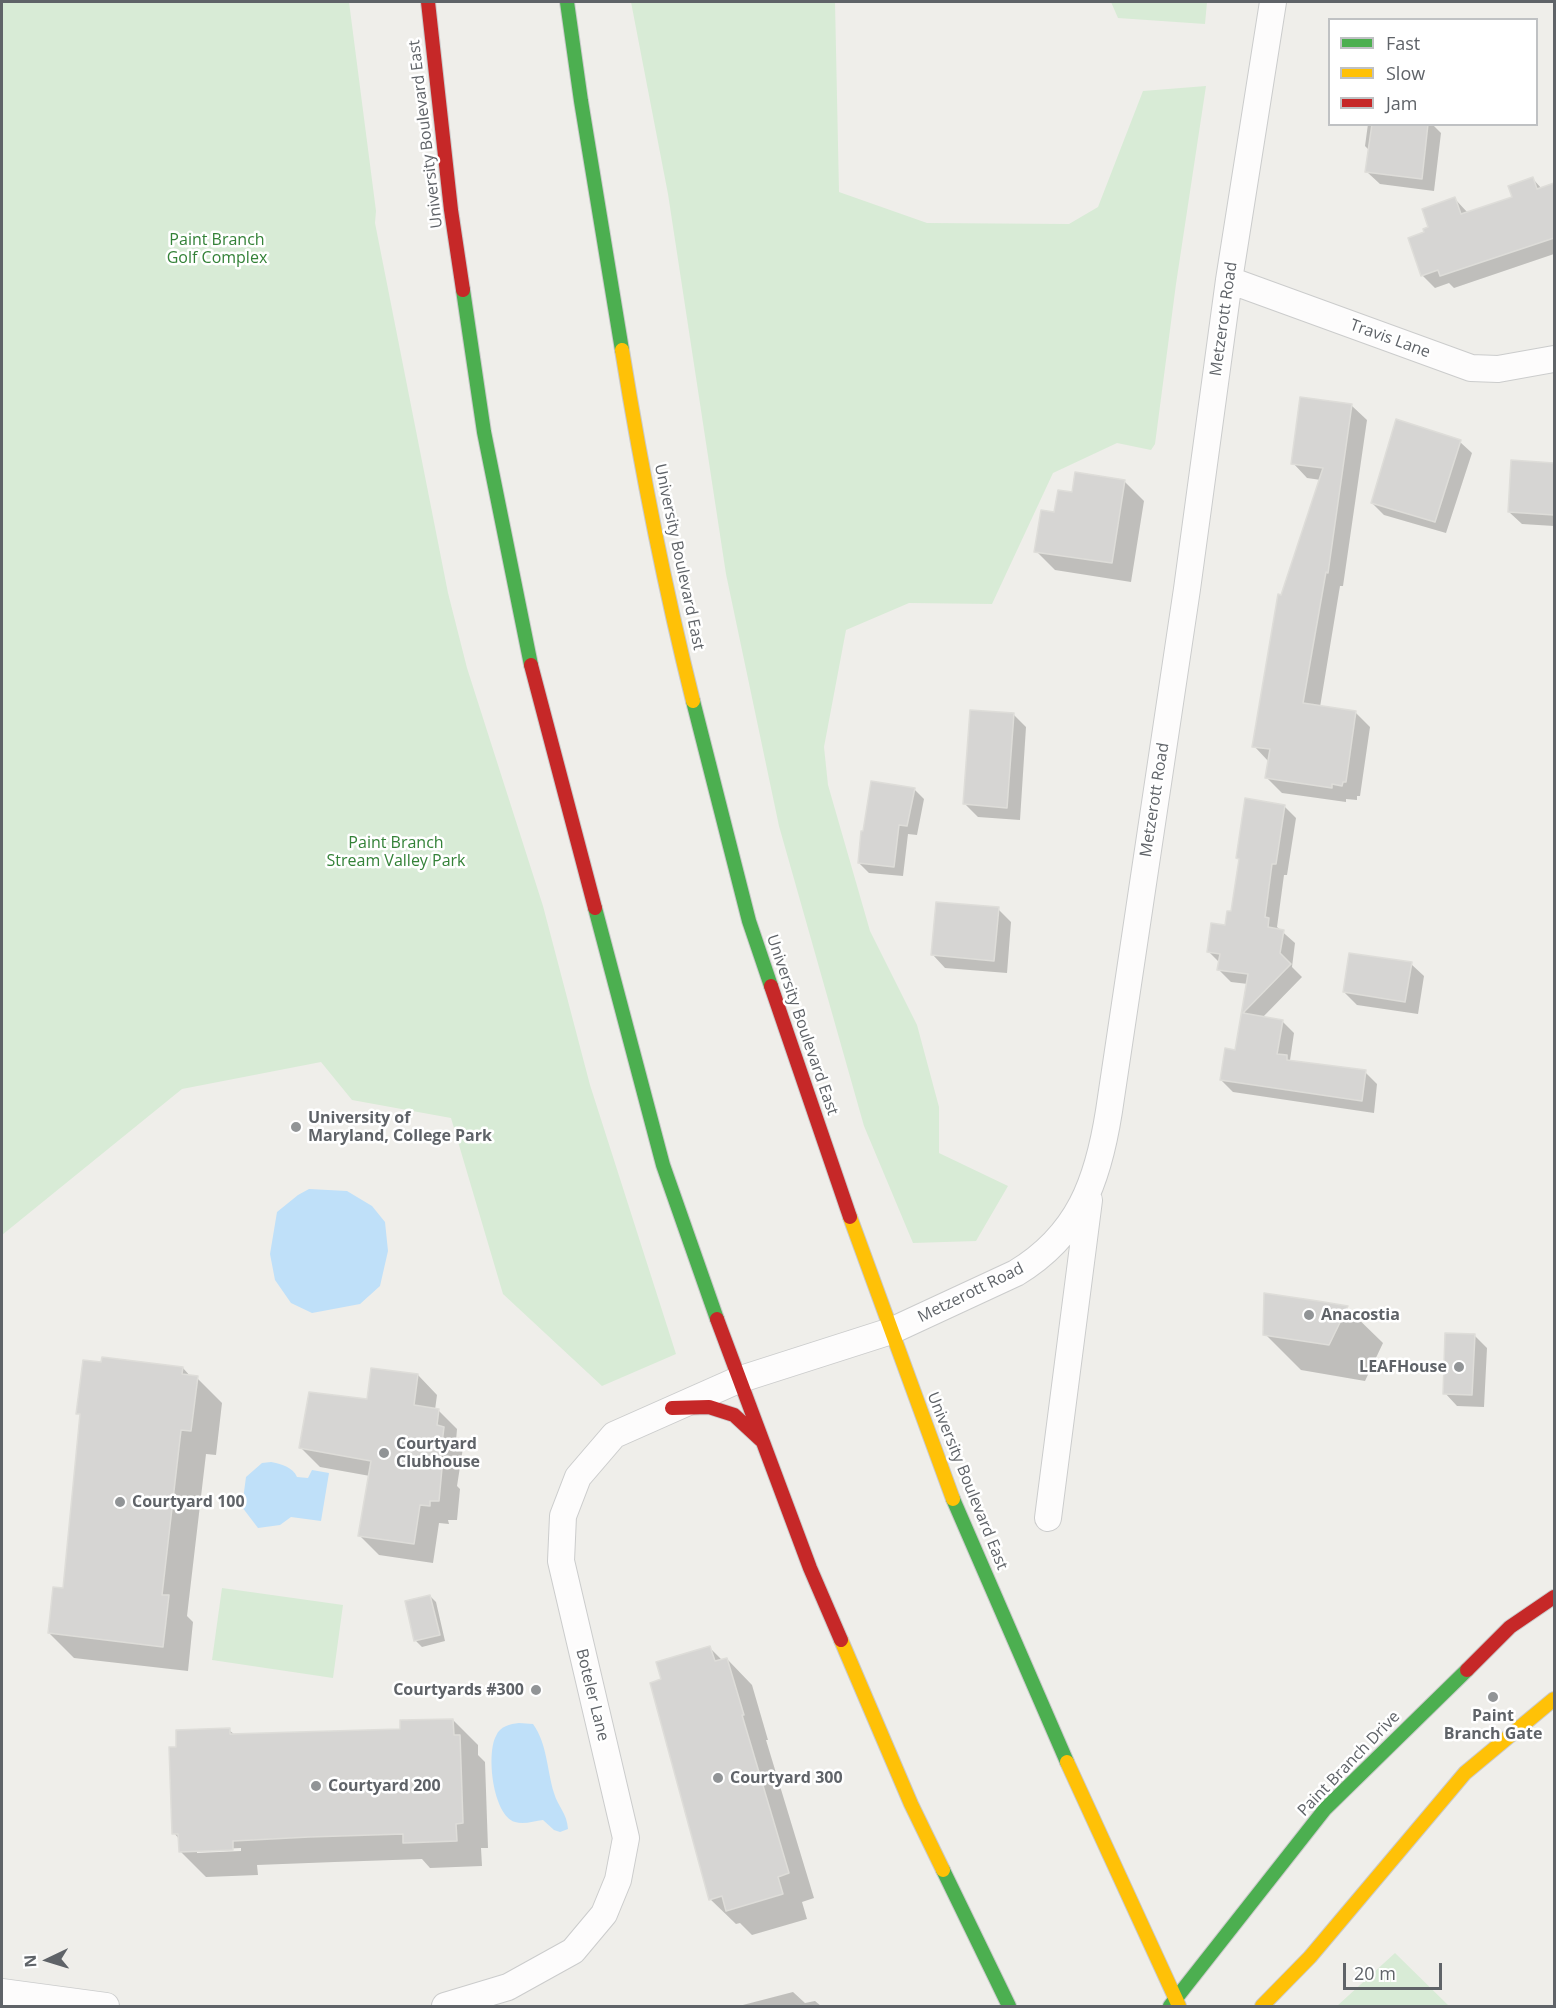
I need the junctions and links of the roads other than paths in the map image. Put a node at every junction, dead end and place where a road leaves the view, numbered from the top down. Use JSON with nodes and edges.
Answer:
{"nodes":[{"id":1,"x":428,"y":2,"type":"edge"},
{"id":2,"x":567,"y":2,"type":"edge"},
{"id":3,"x":1273,"y":2,"type":"edge"},
{"id":4,"x":1229,"y":280,"type":"junction"},
{"id":5,"x":1554,"y":359,"type":"edge"},
{"id":6,"x":1090,"y":1190,"type":"junction"},
{"id":7,"x":891,"y":1331,"type":"junction"},
{"id":8,"x":738,"y":1380,"type":"junction"},
{"id":9,"x":672,"y":1408,"type":"junction"},
{"id":10,"x":761,"y":1440,"type":"junction"},
{"id":11,"x":1048,"y":1518,"type":"dead end"},
{"id":12,"x":1554,"y":1597,"type":"edge"},
{"id":13,"x":1554,"y":1699,"type":"edge"},
{"id":14,"x":2,"y":1992,"type":"edge"},
{"id":15,"x":1174,"y":2004,"type":"edge"},
{"id":16,"x":106,"y":2007,"type":"edge"},
{"id":17,"x":444,"y":2007,"type":"edge"},
{"id":18,"x":1009,"y":2007,"type":"edge"},
{"id":19,"x":1262,"y":2007,"type":"edge"}],
"edges":[{"from":1,"to":8,"type":"main road","name":"University Boulevard East"},
{"from":2,"to":7,"type":"main road","name":"University Boulevard East"},
{"from":3,"to":4,"type":"street","name":"Metzerott Road"},
{"from":4,"to":5,"type":"street","name":"Travis Lane"},
{"from":4,"to":6,"type":"street","name":"Metzerott Road"},
{"from":6,"to":7,"type":"street","name":"Metzerott Road"},
{"from":6,"to":11,"type":"street"},
{"from":7,"to":8,"type":"street","name":"Metzerott Road"},
{"from":7,"to":15,"type":"main road","name":"University Boulevard East"},
{"from":8,"to":9,"type":"street","name":"Boteler Lane"},
{"from":8,"to":10,"type":"main road","name":"University Boulevard East"},
{"from":9,"to":10,"type":"main road"},
{"from":9,"to":17,"type":"street","name":"Boteler Lane"},
{"from":10,"to":18,"type":"main road","name":"University Boulevard East"},
{"from":12,"to":15,"type":"main road","name":"Paint Branch Drive"},
{"from":13,"to":19,"type":"main road"},
{"from":14,"to":16,"type":"street"}]}
